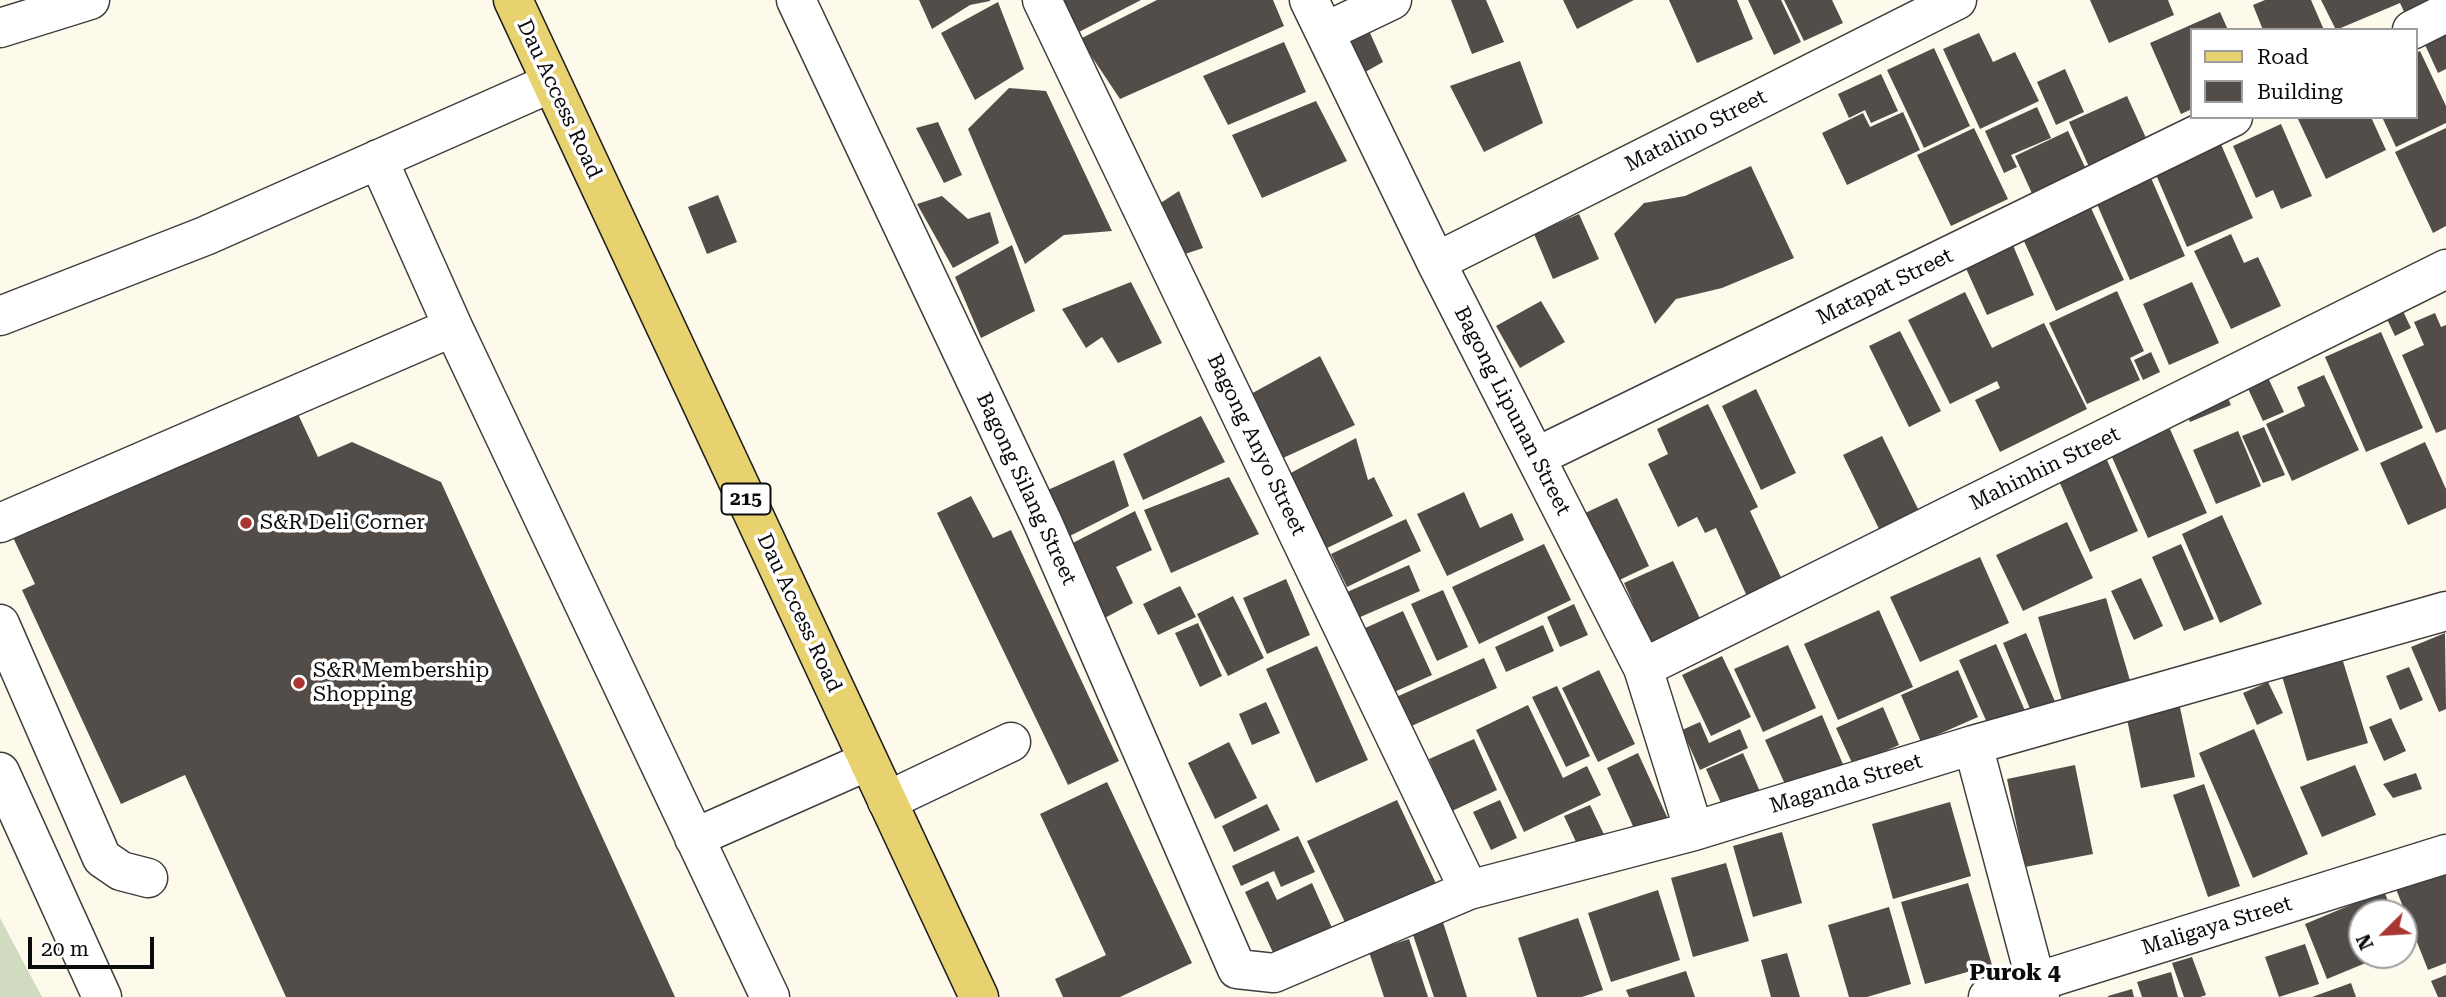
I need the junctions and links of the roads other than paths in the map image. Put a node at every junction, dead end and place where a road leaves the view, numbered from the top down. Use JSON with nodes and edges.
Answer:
{"nodes":[{"id":1,"x":90,"y":0,"type":"edge"},
{"id":2,"x":513,"y":0,"type":"edge"},
{"id":3,"x":796,"y":0,"type":"edge"},
{"id":4,"x":1042,"y":0,"type":"edge"},
{"id":5,"x":1392,"y":0,"type":"edge"},
{"id":6,"x":1957,"y":0,"type":"edge"},
{"id":7,"x":2446,"y":13,"type":"edge"},
{"id":8,"x":1317,"y":16,"type":"edge"},
{"id":9,"x":0,"y":28,"type":"edge"},
{"id":10,"x":2416,"y":28,"type":"edge"},
{"id":11,"x":551,"y":83,"type":"junction"},
{"id":12,"x":2229,"y":119,"type":"edge"},
{"id":13,"x":378,"y":159,"type":"junction"},
{"id":14,"x":1436,"y":262,"type":"junction"},
{"id":15,"x":2446,"y":269,"type":"edge"},
{"id":16,"x":0,"y":316,"type":"edge"},
{"id":17,"x":453,"y":327,"type":"junction"},
{"id":18,"x":1536,"y":457,"type":"junction"},
{"id":19,"x":0,"y":523,"type":"edge"},
{"id":20,"x":2446,"y":611,"type":"edge"},
{"id":21,"x":0,"y":624,"type":"edge"},
{"id":22,"x":1643,"y":668,"type":"junction"},
{"id":23,"x":1011,"y":742,"type":"dead end"},
{"id":24,"x":1973,"y":745,"type":"junction"},
{"id":25,"x":868,"y":761,"type":"junction"},
{"id":26,"x":0,"y":772,"type":"edge"},
{"id":27,"x":887,"y":801,"type":"junction"},
{"id":28,"x":1694,"y":831,"type":"junction"},
{"id":29,"x":694,"y":838,"type":"junction"},
{"id":30,"x":2446,"y":854,"type":"edge"},
{"id":31,"x":148,"y":878,"type":"dead end"},
{"id":32,"x":1469,"y":890,"type":"junction"},
{"id":33,"x":1254,"y":972,"type":"joint"},
{"id":34,"x":2038,"y":990,"type":"edge"},
{"id":35,"x":102,"y":997,"type":"edge"},
{"id":36,"x":769,"y":997,"type":"edge"},
{"id":37,"x":979,"y":997,"type":"edge"},
{"id":38,"x":1988,"y":997,"type":"edge"}],
"edges":[{"from":1,"to":9,"type":"street"},
{"from":2,"to":11,"type":"main road","name":"Dau Access Road","number":"215"},
{"from":3,"to":33,"type":"street","name":"Bagong Silang Street"},
{"from":4,"to":32,"type":"street","name":"Bagong Anyo Street"},
{"from":5,"to":8,"type":"street"},
{"from":6,"to":14,"type":"street","name":"Matalino Street"},
{"from":7,"to":10,"type":"street"},
{"from":8,"to":14,"type":"street","name":"Bagong Lipunan Street"},
{"from":11,"to":13,"type":"street"},
{"from":11,"to":25,"type":"main road","name":"Dau Access Road","number":"215"},
{"from":12,"to":18,"type":"street","name":"Matapat Street"},
{"from":13,"to":16,"type":"street"},
{"from":13,"to":17,"type":"street"},
{"from":14,"to":18,"type":"street","name":"Bagong Lipunan Street"},
{"from":15,"to":22,"type":"street","name":"Mahinhin Street"},
{"from":17,"to":19,"type":"street"},
{"from":17,"to":29,"type":"street"},
{"from":18,"to":22,"type":"street","name":"Bagong Lipunan Street"},
{"from":20,"to":24,"type":"street","name":"Maganda Street"},
{"from":21,"to":31,"type":"street"},
{"from":22,"to":28,"type":"street","name":"Bagong Lipunan Street"},
{"from":23,"to":27,"type":"street"},
{"from":24,"to":28,"type":"street","name":"Maganda Street"},
{"from":24,"to":34,"type":"street"},
{"from":25,"to":27,"type":"main road","name":"Dau Access Road","number":"215"},
{"from":25,"to":29,"type":"street"},
{"from":26,"to":35,"type":"street"},
{"from":27,"to":37,"type":"main road","name":"Dau Access Road","number":"215"},
{"from":28,"to":32,"type":"street","name":"Maganda Street"},
{"from":29,"to":36,"type":"street"},
{"from":30,"to":34,"type":"street","name":"Maligaya Street"},
{"from":32,"to":33,"type":"street","name":"Maganda Street"},
{"from":34,"to":38,"type":"street","name":"Maligaya Street"}]}
